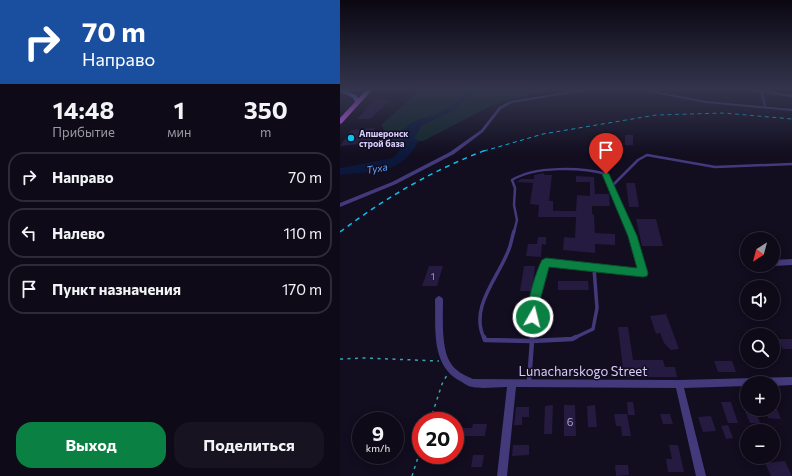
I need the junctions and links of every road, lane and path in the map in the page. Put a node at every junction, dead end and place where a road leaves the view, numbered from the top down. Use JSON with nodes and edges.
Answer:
{"nodes":[{"id":1,"x":348,"y":111,"type":"edge"},
{"id":2,"x":497,"y":111,"type":"edge"},
{"id":3,"x":340,"y":122,"type":"edge"},
{"id":4,"x":792,"y":164,"type":"edge"},
{"id":5,"x":611,"y":187,"type":"junction"},
{"id":6,"x":340,"y":205,"type":"edge"},
{"id":7,"x":792,"y":262,"type":"edge"},
{"id":8,"x":780,"y":263,"type":"edge"},
{"id":9,"x":594,"y":268,"type":"junction"},
{"id":10,"x":439,"y":299,"type":"dead end"},
{"id":11,"x":532,"y":341,"type":"junction"},
{"id":12,"x":340,"y":359,"type":"edge"},
{"id":13,"x":446,"y":360,"type":"junction"},
{"id":14,"x":450,"y":370,"type":"junction"},
{"id":15,"x":792,"y":381,"type":"edge"},
{"id":16,"x":679,"y":384,"type":"junction"},
{"id":17,"x":512,"y":385,"type":"junction"},
{"id":18,"x":529,"y":385,"type":"junction"},
{"id":19,"x":433,"y":412,"type":"edge"},
{"id":20,"x":416,"y":464,"type":"edge"},
{"id":21,"x":412,"y":476,"type":"edge"},
{"id":22,"x":502,"y":476,"type":"edge"},
{"id":23,"x":701,"y":476,"type":"edge"}],
"edges":[{"from":1,"to":3,"type":"main road"},
{"from":2,"to":6,"type":"street"},
{"from":4,"to":5,"type":"lane"},
{"from":5,"to":9,"type":"lane"},
{"from":5,"to":11,"type":"lane"},
{"from":7,"to":8,"type":"street"},
{"from":9,"to":11,"type":"lane"},
{"from":9,"to":11,"type":"lane"},
{"from":10,"to":13,"type":"street"},
{"from":11,"to":18,"type":"lane"},
{"from":12,"to":13,"type":"path"},
{"from":13,"to":14,"type":"street"},
{"from":14,"to":17,"type":"street","name":"Lunacharskogo Street"},
{"from":14,"to":19,"type":"path"},
{"from":15,"to":16,"type":"street","name":"Lunacharskogo Street"},
{"from":16,"to":18,"type":"street","name":"Lunacharskogo Street"},
{"from":16,"to":23,"type":"street"},
{"from":17,"to":18,"type":"street","name":"Lunacharskogo Street"},
{"from":17,"to":22,"type":"street"},
{"from":20,"to":21,"type":"path"}]}
